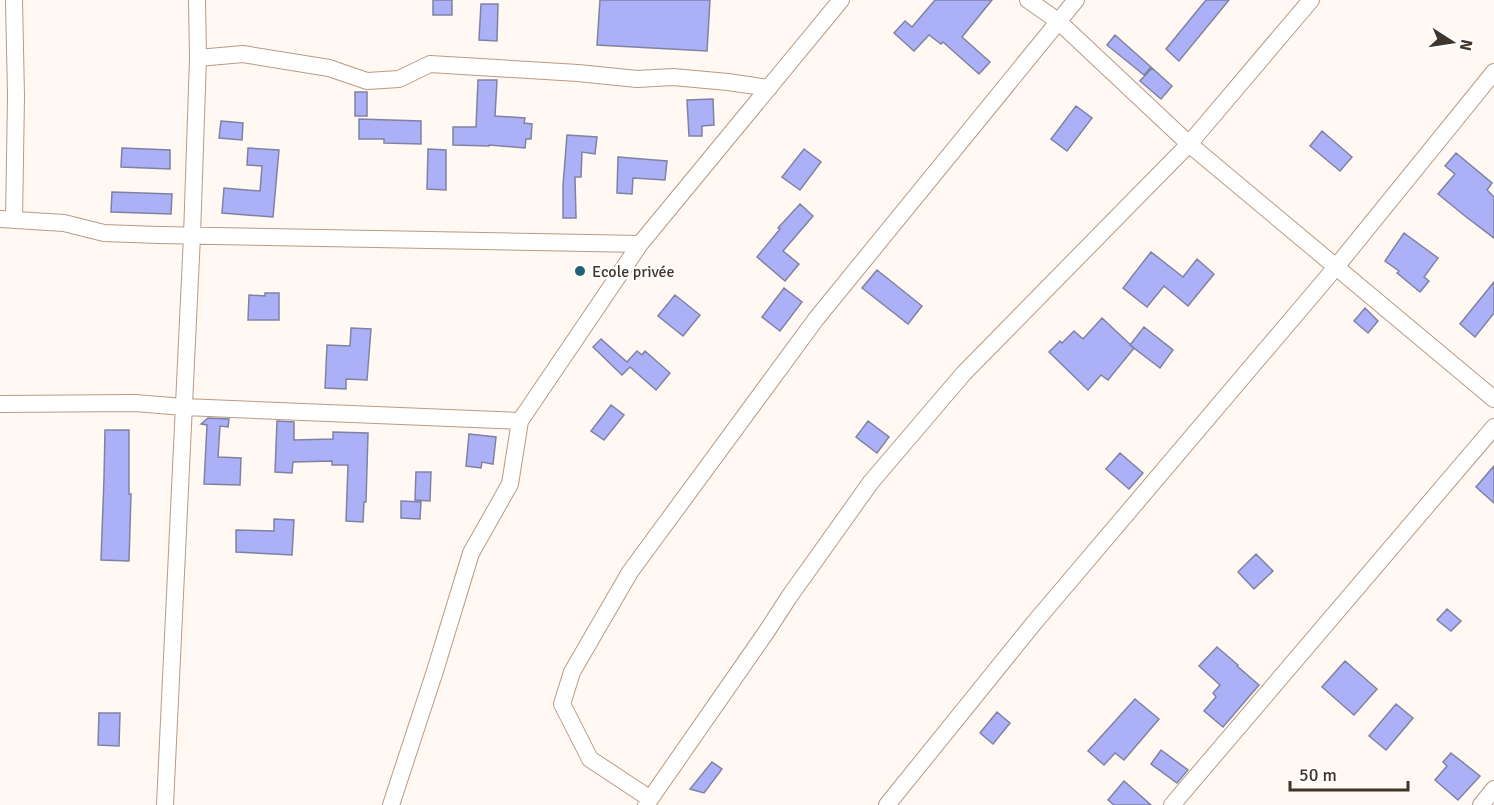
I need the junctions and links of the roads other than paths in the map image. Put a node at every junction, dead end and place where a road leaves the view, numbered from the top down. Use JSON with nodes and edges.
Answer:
{"nodes":[{"id":1,"x":14,"y":0,"type":"edge"},
{"id":2,"x":197,"y":0,"type":"edge"},
{"id":3,"x":841,"y":0,"type":"edge"},
{"id":4,"x":1028,"y":0,"type":"edge"},
{"id":5,"x":1076,"y":0,"type":"edge"},
{"id":6,"x":1311,"y":0,"type":"edge"},
{"id":7,"x":1058,"y":21,"type":"junction"},
{"id":8,"x":198,"y":58,"type":"junction"},
{"id":9,"x":1494,"y":72,"type":"edge"},
{"id":10,"x":769,"y":88,"type":"junction"},
{"id":11,"x":1189,"y":144,"type":"junction"},
{"id":12,"x":7,"y":220,"type":"edge"},
{"id":13,"x":192,"y":236,"type":"junction"},
{"id":14,"x":640,"y":244,"type":"junction"},
{"id":15,"x":1336,"y":267,"type":"junction"},
{"id":16,"x":1494,"y":399,"type":"edge"},
{"id":17,"x":0,"y":404,"type":"edge"},
{"id":18,"x":184,"y":407,"type":"junction"},
{"id":19,"x":520,"y":421,"type":"junction"},
{"id":20,"x":1494,"y":427,"type":"edge"},
{"id":21,"x":1494,"y":789,"type":"edge"},
{"id":22,"x":647,"y":802,"type":"edge"},
{"id":23,"x":165,"y":805,"type":"edge"},
{"id":24,"x":391,"y":805,"type":"edge"},
{"id":25,"x":887,"y":805,"type":"edge"},
{"id":26,"x":1172,"y":805,"type":"edge"},
{"id":27,"x":1480,"y":805,"type":"edge"}],
"edges":[{"from":1,"to":12,"type":"street"},
{"from":2,"to":8,"type":"street"},
{"from":3,"to":10,"type":"street"},
{"from":4,"to":7,"type":"street"},
{"from":5,"to":7,"type":"street"},
{"from":6,"to":11,"type":"street"},
{"from":7,"to":11,"type":"street"},
{"from":7,"to":22,"type":"street"},
{"from":8,"to":10,"type":"street"},
{"from":8,"to":13,"type":"street"},
{"from":9,"to":15,"type":"street"},
{"from":10,"to":14,"type":"street"},
{"from":11,"to":15,"type":"street"},
{"from":11,"to":22,"type":"street"},
{"from":12,"to":13,"type":"street"},
{"from":13,"to":14,"type":"street"},
{"from":13,"to":18,"type":"street"},
{"from":14,"to":19,"type":"street"},
{"from":15,"to":16,"type":"street"},
{"from":15,"to":25,"type":"street"},
{"from":17,"to":18,"type":"street"},
{"from":18,"to":19,"type":"street"},
{"from":18,"to":23,"type":"street"},
{"from":19,"to":24,"type":"street"},
{"from":20,"to":26,"type":"street"},
{"from":21,"to":27,"type":"street"}]}
